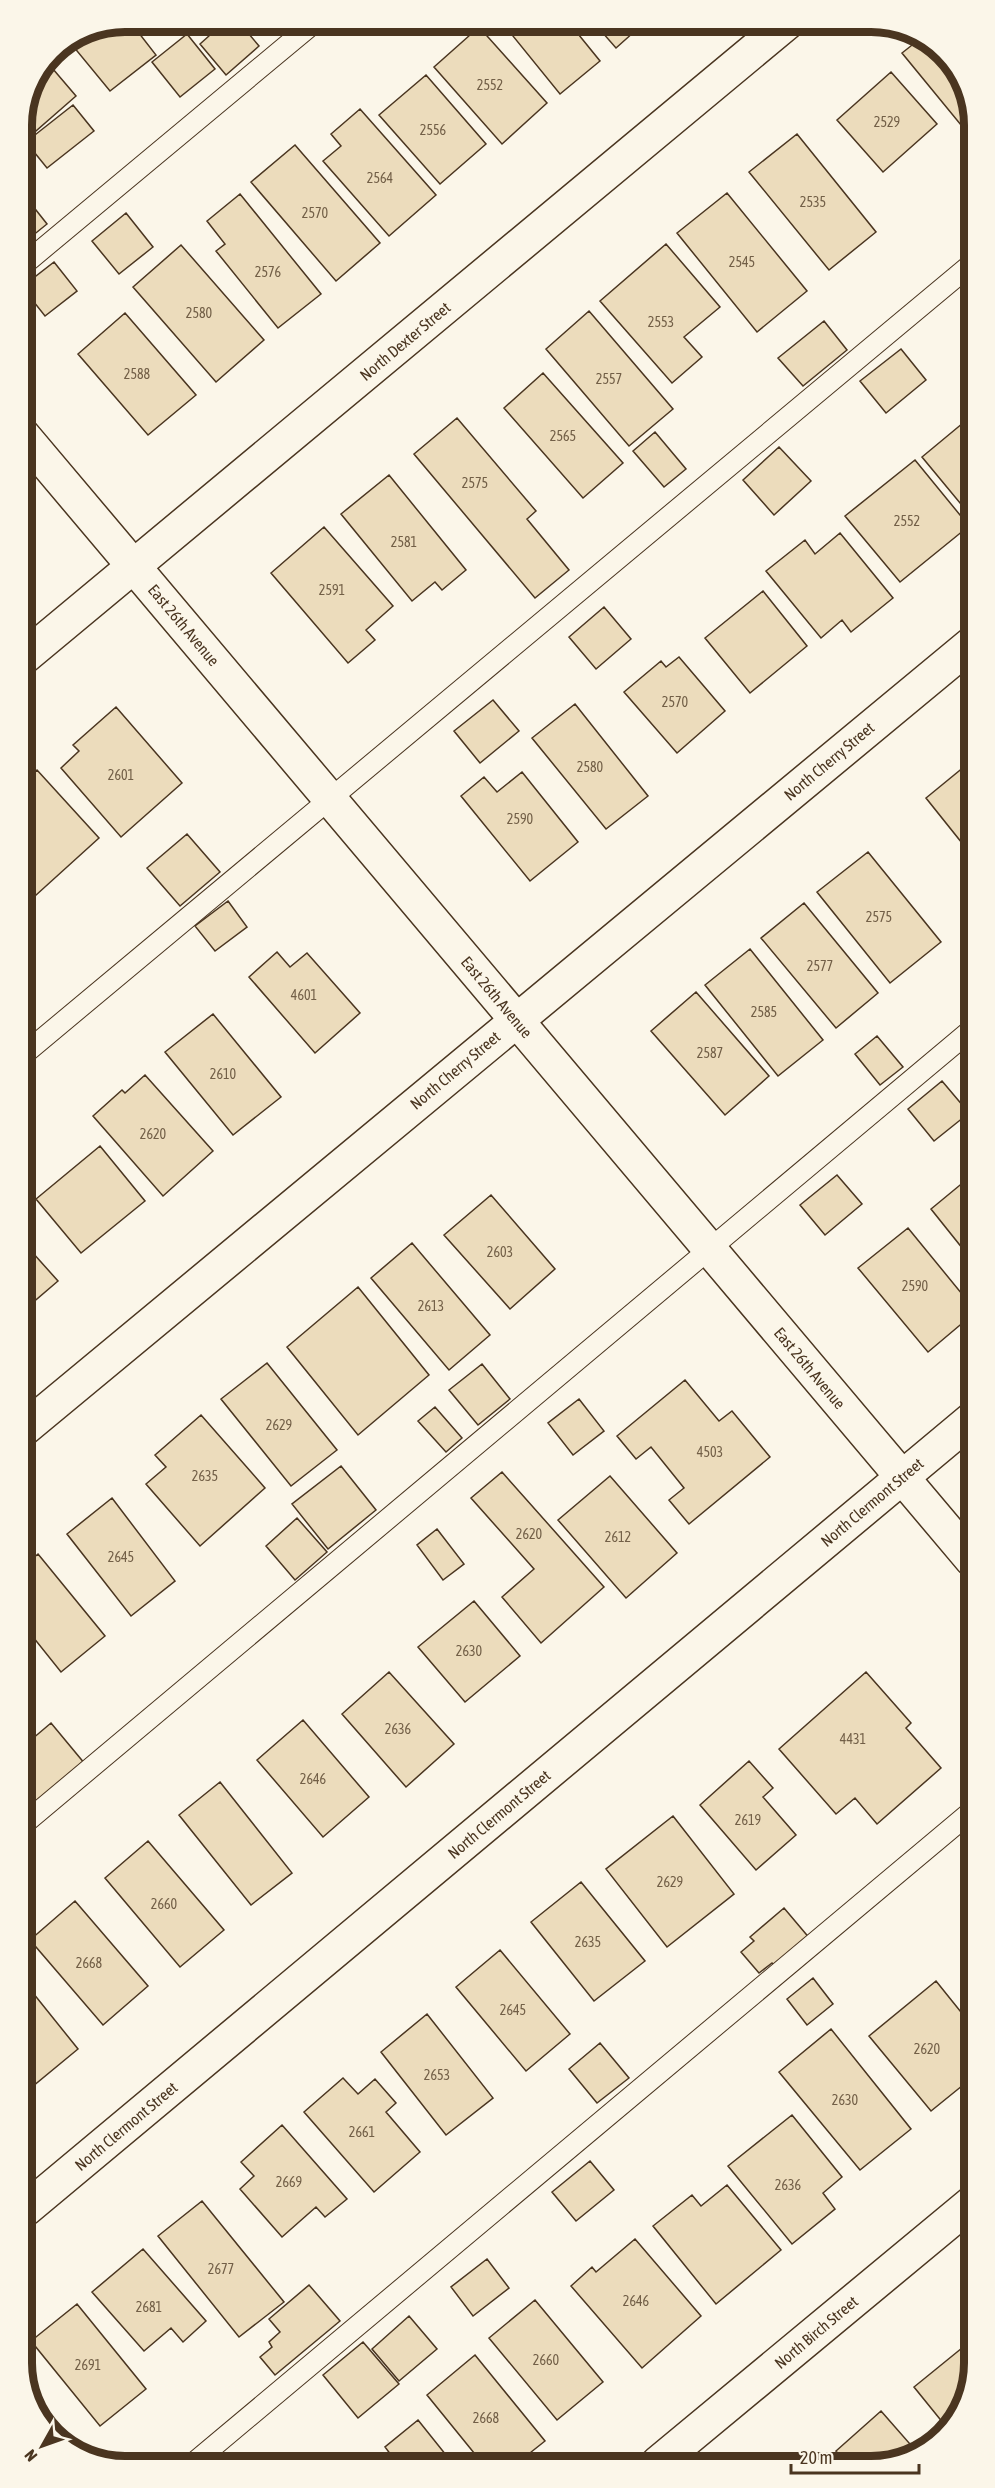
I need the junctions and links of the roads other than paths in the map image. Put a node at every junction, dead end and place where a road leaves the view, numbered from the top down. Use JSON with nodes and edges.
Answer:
{"nodes":[{"id":1,"x":303,"y":32,"type":"edge"},
{"id":2,"x":776,"y":32,"type":"edge"},
{"id":3,"x":32,"y":258,"type":"edge"},
{"id":4,"x":964,"y":270,"type":"edge"},
{"id":5,"x":32,"y":446,"type":"edge"},
{"id":6,"x":134,"y":567,"type":"junction"},
{"id":7,"x":964,"y":650,"type":"edge"},
{"id":8,"x":32,"y":651,"type":"edge"},
{"id":9,"x":330,"y":799,"type":"junction"},
{"id":10,"x":517,"y":1020,"type":"junction"},
{"id":11,"x":964,"y":1036,"type":"edge"},
{"id":12,"x":32,"y":1047,"type":"edge"},
{"id":13,"x":710,"y":1249,"type":"junction"},
{"id":14,"x":32,"y":1422,"type":"edge"},
{"id":15,"x":964,"y":1426,"type":"edge"},
{"id":16,"x":902,"y":1477,"type":"junction"},
{"id":17,"x":964,"y":1551,"type":"edge"},
{"id":18,"x":32,"y":1817,"type":"edge"},
{"id":19,"x":964,"y":1818,"type":"edge"},
{"id":20,"x":32,"y":2204,"type":"edge"},
{"id":21,"x":964,"y":2209,"type":"edge"},
{"id":22,"x":202,"y":2456,"type":"edge"},
{"id":23,"x":666,"y":2456,"type":"edge"}],
"edges":[{"from":1,"to":3,"type":"lane"},
{"from":2,"to":6,"type":"street","name":"North Dexter Street"},
{"from":4,"to":9,"type":"lane"},
{"from":5,"to":6,"type":"street","name":"East 26th Avenue"},
{"from":6,"to":8,"type":"street","name":"North Dexter Street"},
{"from":6,"to":9,"type":"street","name":"East 26th Avenue"},
{"from":7,"to":10,"type":"street","name":"North Cherry Street"},
{"from":9,"to":10,"type":"street","name":"East 26th Avenue"},
{"from":9,"to":12,"type":"lane"},
{"from":10,"to":13,"type":"street","name":"East 26th Avenue"},
{"from":10,"to":14,"type":"street","name":"North Cherry Street"},
{"from":11,"to":13,"type":"lane"},
{"from":13,"to":16,"type":"street","name":"East 26th Avenue"},
{"from":13,"to":18,"type":"lane"},
{"from":15,"to":16,"type":"street","name":"North Clermont Street"},
{"from":16,"to":17,"type":"street","name":"East 26th Avenue"},
{"from":16,"to":20,"type":"street","name":"North Clermont Street"},
{"from":19,"to":22,"type":"lane"},
{"from":21,"to":23,"type":"street","name":"North Birch Street"}]}
